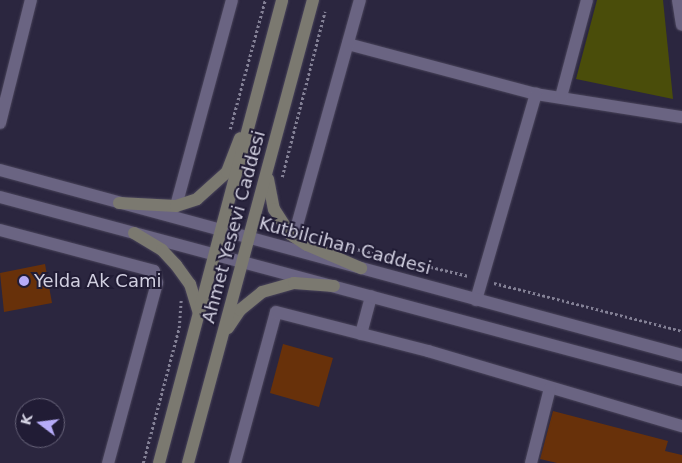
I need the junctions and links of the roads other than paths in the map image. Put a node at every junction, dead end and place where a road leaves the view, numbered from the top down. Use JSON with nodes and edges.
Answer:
{"nodes":[{"id":1,"x":31,"y":0,"type":"edge"},
{"id":2,"x":232,"y":0,"type":"edge"},
{"id":3,"x":282,"y":0,"type":"edge"},
{"id":4,"x":313,"y":0,"type":"edge"},
{"id":5,"x":360,"y":0,"type":"edge"},
{"id":6,"x":588,"y":0,"type":"edge"},
{"id":7,"x":678,"y":0,"type":"edge"},
{"id":8,"x":682,"y":26,"type":"edge"},
{"id":9,"x":348,"y":44,"type":"junction"},
{"id":10,"x":266,"y":68,"type":"junction"},
{"id":11,"x":536,"y":94,"type":"junction"},
{"id":12,"x":561,"y":97,"type":"junction"},
{"id":13,"x":682,"y":117,"type":"edge"},
{"id":14,"x":0,"y":123,"type":"edge"},
{"id":15,"x":0,"y":170,"type":"edge"},
{"id":16,"x":267,"y":171,"type":"junction"},
{"id":17,"x":0,"y":197,"type":"edge"},
{"id":18,"x":118,"y":203,"type":"junction"},
{"id":19,"x":176,"y":206,"type":"junction"},
{"id":20,"x":0,"y":230,"type":"edge"},
{"id":21,"x":222,"y":232,"type":"junction"},
{"id":22,"x":134,"y":233,"type":"junction"},
{"id":23,"x":294,"y":236,"type":"junction"},
{"id":24,"x":250,"y":238,"type":"junction"},
{"id":25,"x":217,"y":255,"type":"junction"},
{"id":26,"x":243,"y":262,"type":"junction"},
{"id":27,"x":361,"y":268,"type":"junction"},
{"id":28,"x":334,"y":286,"type":"junction"},
{"id":29,"x":371,"y":296,"type":"junction"},
{"id":30,"x":476,"y":300,"type":"junction"},
{"id":31,"x":200,"y":318,"type":"junction"},
{"id":32,"x":361,"y":334,"type":"junction"},
{"id":33,"x":221,"y":339,"type":"junction"},
{"id":34,"x":682,"y":355,"type":"edge"},
{"id":35,"x":682,"y":380,"type":"edge"},
{"id":36,"x":550,"y":388,"type":"junction"},
{"id":37,"x":682,"y":426,"type":"edge"},
{"id":38,"x":108,"y":463,"type":"edge"},
{"id":39,"x":159,"y":463,"type":"edge"},
{"id":40,"x":188,"y":463,"type":"edge"},
{"id":41,"x":235,"y":463,"type":"edge"},
{"id":42,"x":531,"y":463,"type":"edge"}],
"edges":[{"from":1,"to":14,"type":"street"},
{"from":2,"to":19,"type":"street"},
{"from":3,"to":10,"type":"main road","name":"Ahmet Yesevi Caddesi"},
{"from":4,"to":16,"type":"main road","name":"Ahmet Yesevi Caddesi"},
{"from":5,"to":9,"type":"street"},
{"from":6,"to":12,"type":"street"},
{"from":7,"to":8,"type":"street"},
{"from":9,"to":11,"type":"street"},
{"from":9,"to":23,"type":"street"},
{"from":10,"to":19,"type":"main road"},
{"from":10,"to":21,"type":"main road","name":"Ahmet Yesevi Caddesi"},
{"from":11,"to":12,"type":"street"},
{"from":11,"to":30,"type":"street"},
{"from":12,"to":13,"type":"street"},
{"from":15,"to":18,"type":"street","name":"Kutbilcihan Caddesi"},
{"from":16,"to":23,"type":"main road"},
{"from":16,"to":24,"type":"main road","name":"Ahmet Yesevi Caddesi"},
{"from":17,"to":22,"type":"street"},
{"from":18,"to":19,"type":"main road"},
{"from":18,"to":21,"type":"street","name":"Kutbilcihan Caddesi"},
{"from":20,"to":38,"type":"street"},
{"from":21,"to":24,"type":"street","name":"Kutbilcihan Caddesi"},
{"from":21,"to":25,"type":"main road","name":"Ahmet Yesevi Caddesi"},
{"from":22,"to":25,"type":"street"},
{"from":22,"to":31,"type":"main road"},
{"from":23,"to":27,"type":"main road"},
{"from":24,"to":26,"type":"main road","name":"Ahmet Yesevi Caddesi"},
{"from":24,"to":27,"type":"street","name":"Kutbilcihan Caddesi"},
{"from":25,"to":26,"type":"street"},
{"from":25,"to":31,"type":"main road","name":"Ahmet Yesevi Caddesi"},
{"from":26,"to":28,"type":"street"},
{"from":26,"to":33,"type":"main road","name":"Ahmet Yesevi Caddesi"},
{"from":27,"to":30,"type":"street","name":"Kutbilcihan Caddesi"},
{"from":28,"to":29,"type":"street"},
{"from":28,"to":33,"type":"main road"},
{"from":29,"to":32,"type":"street"},
{"from":29,"to":35,"type":"street"},
{"from":30,"to":34,"type":"street","name":"Kutbilcihan Caddesi"},
{"from":31,"to":39,"type":"main road","name":"Ahmet Yesevi Caddesi"},
{"from":32,"to":36,"type":"street"},
{"from":32,"to":41,"type":"street"},
{"from":33,"to":40,"type":"main road","name":"Ahmet Yesevi Caddesi"},
{"from":36,"to":37,"type":"street"},
{"from":36,"to":42,"type":"street"}]}
